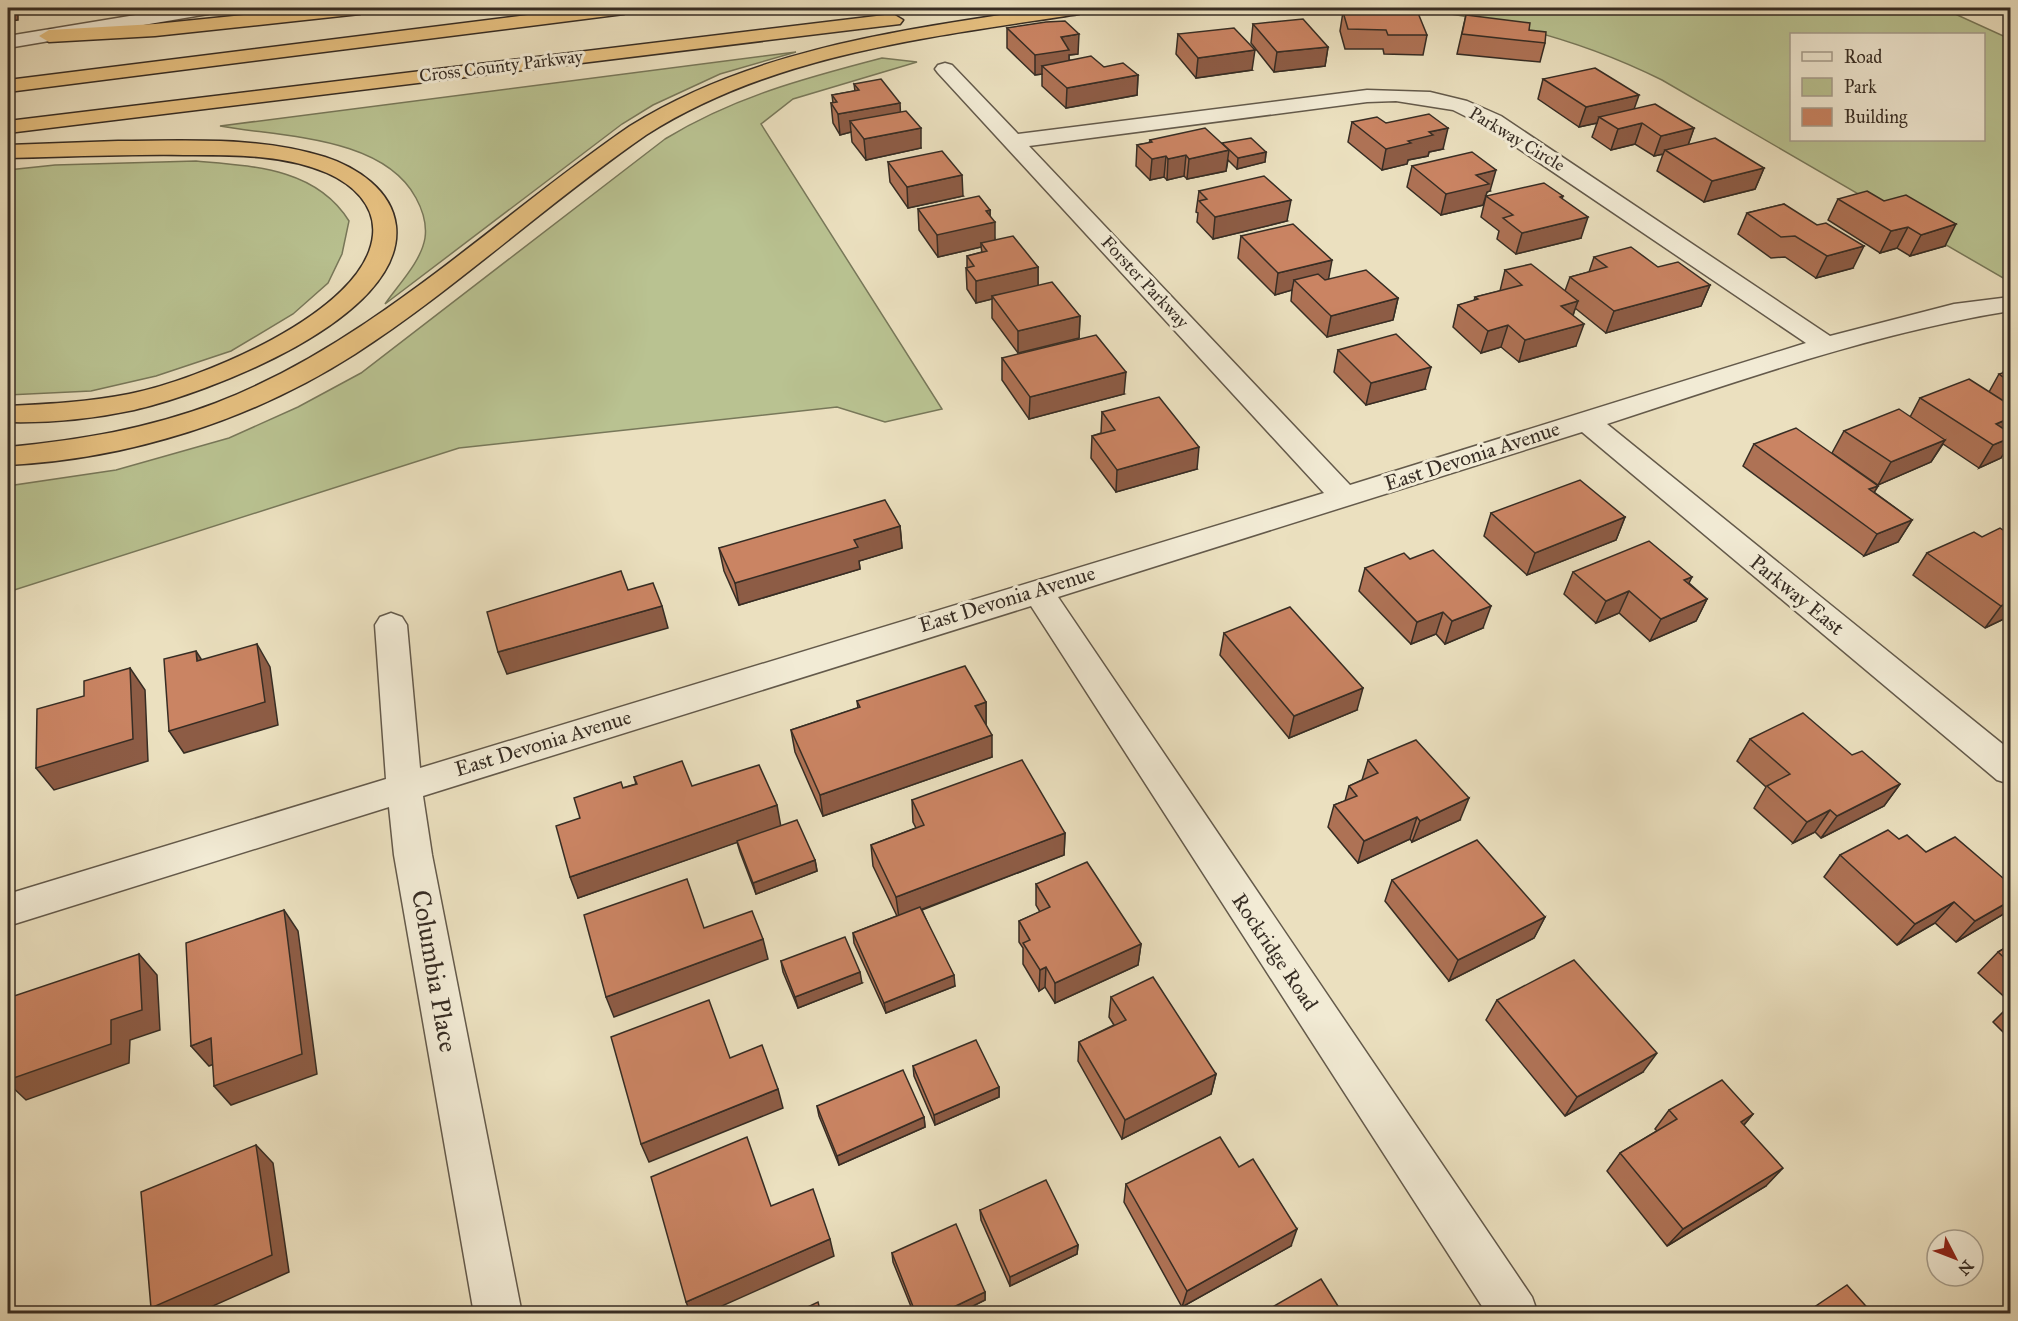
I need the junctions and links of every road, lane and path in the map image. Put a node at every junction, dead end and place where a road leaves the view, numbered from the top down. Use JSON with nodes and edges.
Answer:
{"nodes":[{"id":1,"x":208,"y":8,"type":"edge"},
{"id":2,"x":360,"y":8,"type":"edge"},
{"id":3,"x":624,"y":8,"type":"edge"},
{"id":4,"x":994,"y":8,"type":"edge"},
{"id":5,"x":1079,"y":8,"type":"edge"},
{"id":6,"x":49,"y":36,"type":"junction"},
{"id":7,"x":8,"y":42,"type":"edge"},
{"id":8,"x":945,"y":69,"type":"dead end"},
{"id":9,"x":8,"y":86,"type":"edge"},
{"id":10,"x":8,"y":128,"type":"edge"},
{"id":11,"x":1014,"y":141,"type":"junction"},
{"id":12,"x":8,"y":152,"type":"edge"},
{"id":13,"x":2010,"y":304,"type":"edge"},
{"id":14,"x":1826,"y":345,"type":"junction"},
{"id":15,"x":8,"y":414,"type":"edge"},
{"id":16,"x":1585,"y":420,"type":"junction"},
{"id":17,"x":8,"y":456,"type":"edge"},
{"id":18,"x":1343,"y":496,"type":"junction"},
{"id":19,"x":1037,"y":590,"type":"junction"},
{"id":20,"x":391,"y":625,"type":"dead end"},
{"id":21,"x":2010,"y":770,"type":"edge"},
{"id":22,"x":404,"y":786,"type":"junction"},
{"id":23,"x":8,"y":910,"type":"edge"},
{"id":24,"x":498,"y":1314,"type":"edge"},
{"id":25,"x":1515,"y":1314,"type":"edge"}],
"edges":[{"from":1,"to":6,"type":"street"},
{"from":2,"to":6,"type":"highway"},
{"from":3,"to":9,"type":"highway"},
{"from":4,"to":10,"type":"highway","name":"Cross County Parkway"},
{"from":5,"to":17,"type":"highway"},
{"from":6,"to":7,"type":"street"},
{"from":8,"to":11,"type":"street","name":"Forster Parkway"},
{"from":11,"to":14,"type":"street","name":"Parkway Circle"},
{"from":11,"to":18,"type":"street","name":"Forster Parkway"},
{"from":12,"to":15,"type":"highway"},
{"from":13,"to":14,"type":"street","name":"East Devonia Avenue"},
{"from":14,"to":16,"type":"street","name":"East Devonia Avenue"},
{"from":16,"to":18,"type":"street","name":"East Devonia Avenue"},
{"from":16,"to":21,"type":"street","name":"Parkway East"},
{"from":18,"to":19,"type":"street","name":"East Devonia Avenue"},
{"from":19,"to":22,"type":"street","name":"East Devonia Avenue"},
{"from":19,"to":25,"type":"street","name":"Rockridge Road"},
{"from":20,"to":22,"type":"street","name":"Columbia Place"},
{"from":22,"to":23,"type":"street","name":"East Devonia Avenue"},
{"from":22,"to":24,"type":"street","name":"Columbia Place"}]}
